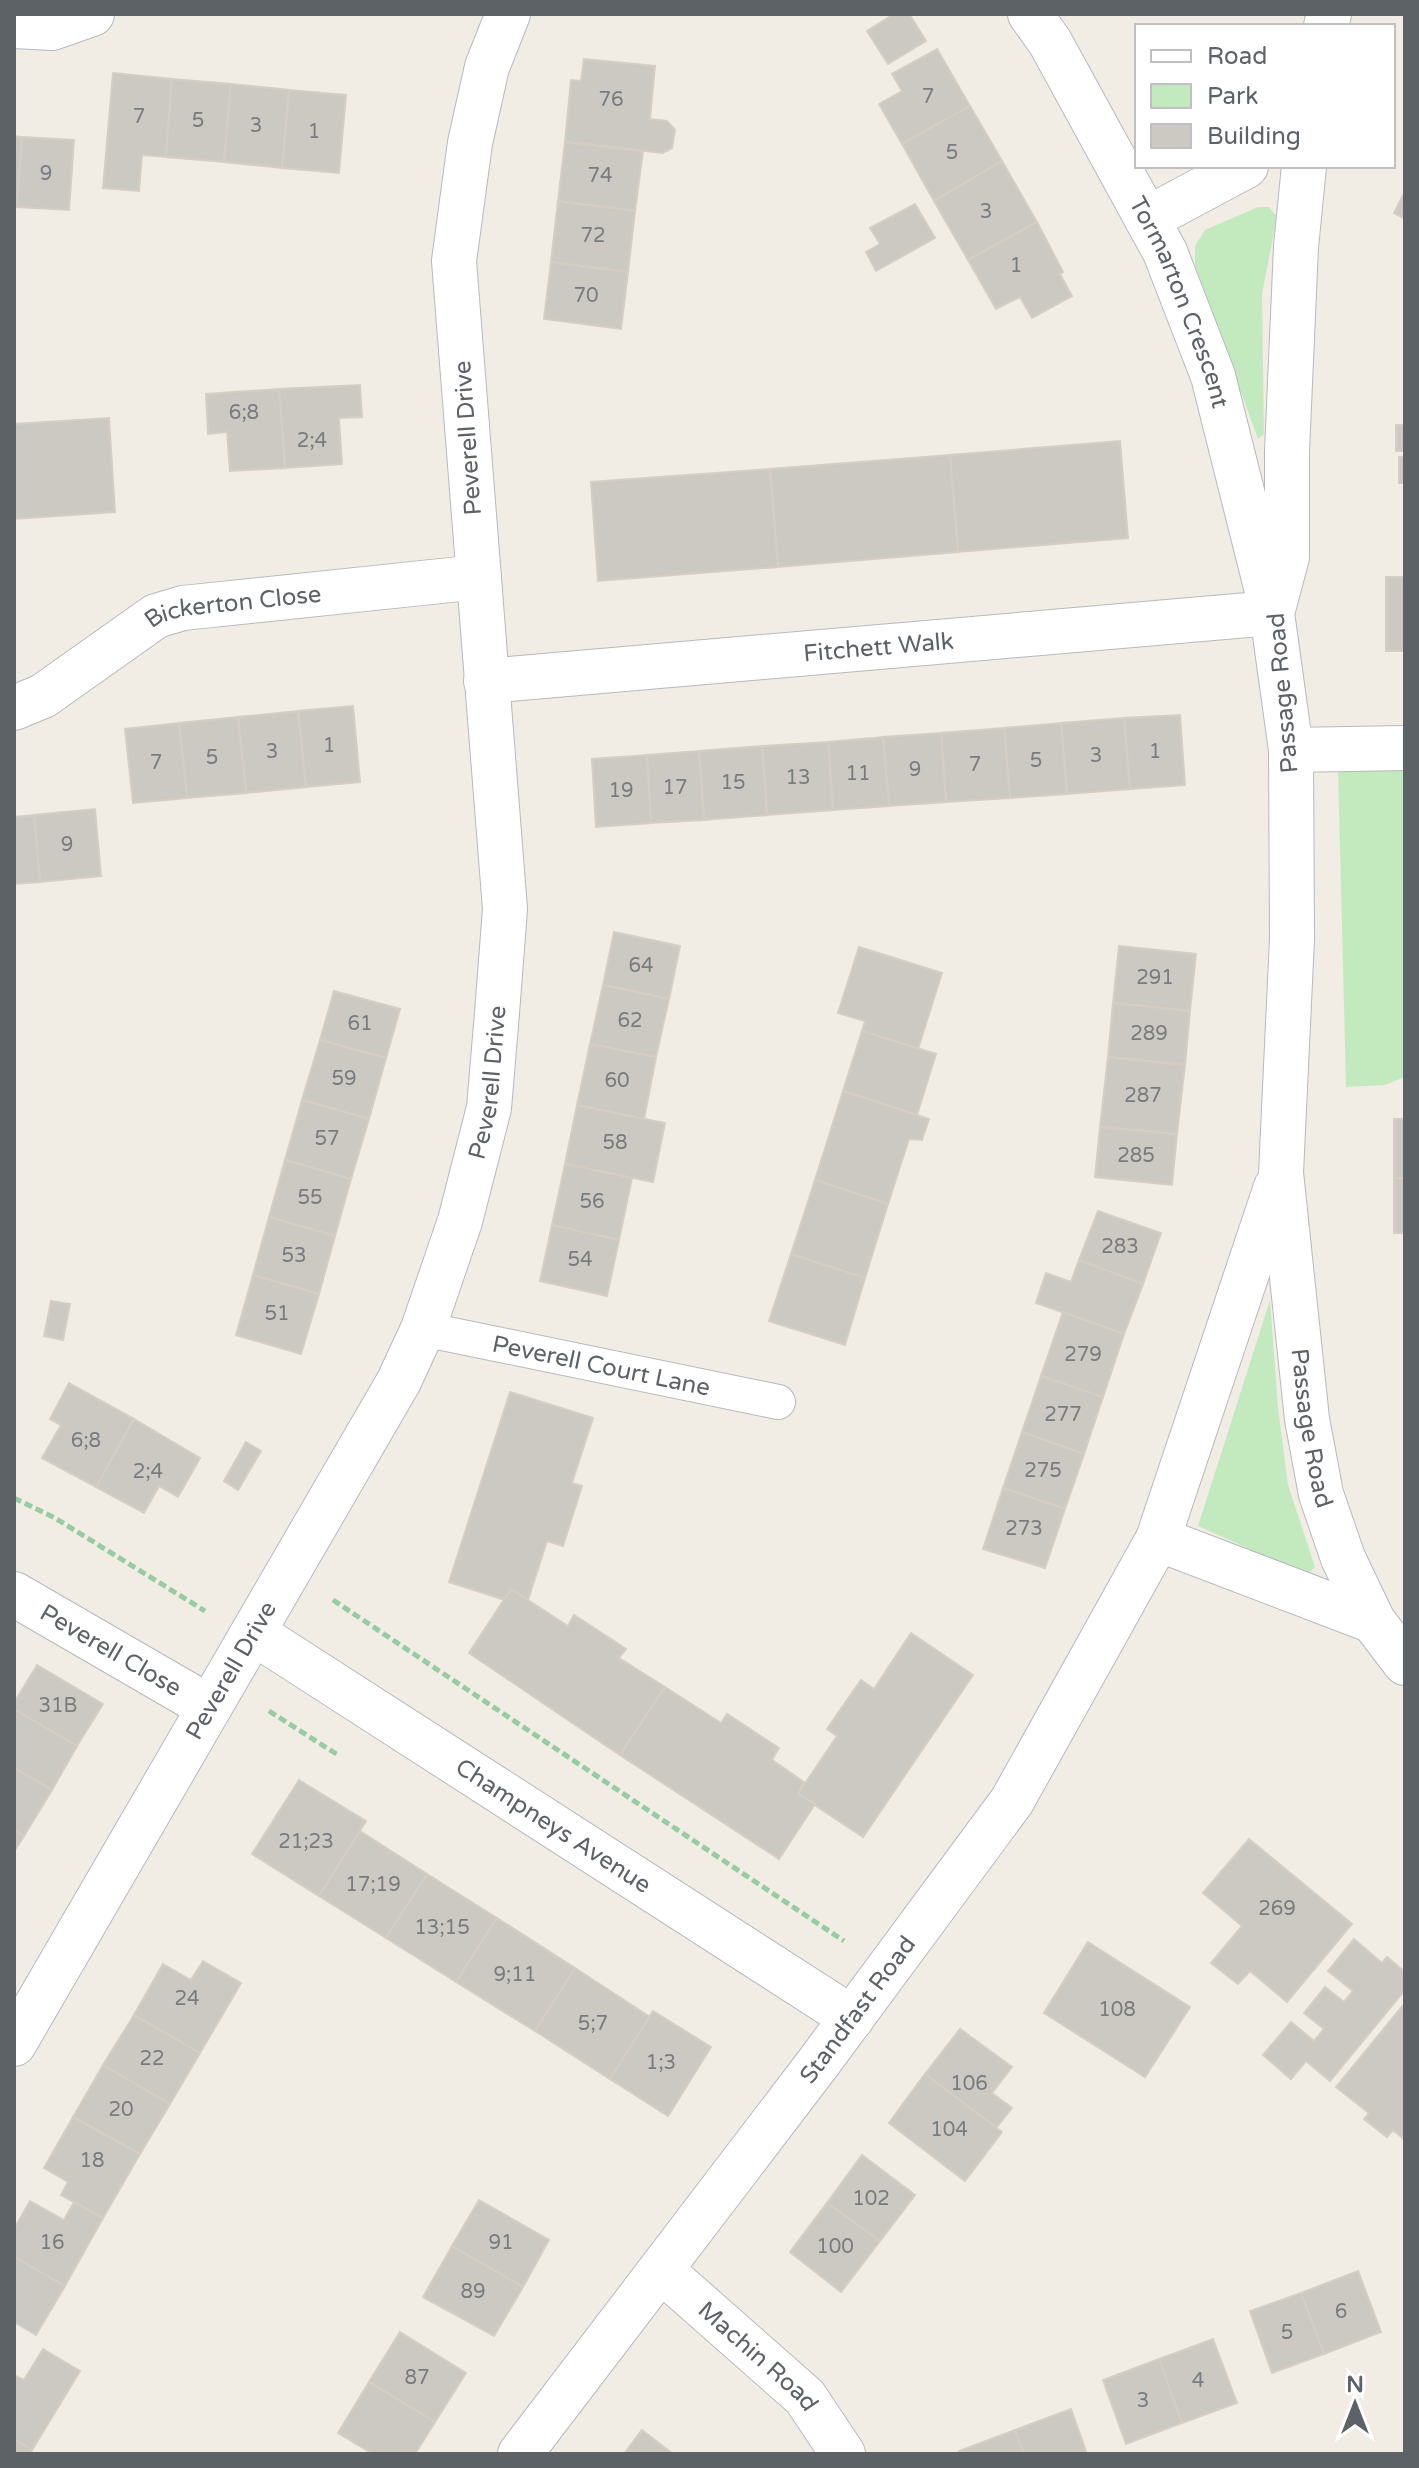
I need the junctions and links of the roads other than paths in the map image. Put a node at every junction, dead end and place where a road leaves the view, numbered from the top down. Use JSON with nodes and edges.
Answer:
{"nodes":[{"id":1,"x":92,"y":14,"type":"edge"},
{"id":2,"x":508,"y":14,"type":"edge"},
{"id":3,"x":1030,"y":14,"type":"edge"},
{"id":4,"x":14,"y":26,"type":"edge"},
{"id":5,"x":1242,"y":168,"type":"edge"},
{"id":6,"x":1304,"y":168,"type":"edge"},
{"id":7,"x":1147,"y":219,"type":"junction"},
{"id":8,"x":479,"y":577,"type":"junction"},
{"id":9,"x":1272,"y":613,"type":"junction"},
{"id":10,"x":486,"y":681,"type":"junction"},
{"id":11,"x":14,"y":708,"type":"edge"},
{"id":12,"x":1405,"y":748,"type":"edge"},
{"id":13,"x":1291,"y":750,"type":"junction"},
{"id":14,"x":1281,"y":1173,"type":"junction"},
{"id":15,"x":423,"y":1329,"type":"junction"},
{"id":16,"x":778,"y":1402,"type":"dead end"},
{"id":17,"x":1158,"y":1539,"type":"junction"},
{"id":18,"x":14,"y":1594,"type":"edge"},
{"id":19,"x":1373,"y":1621,"type":"junction"},
{"id":20,"x":252,"y":1636,"type":"junction"},
{"id":21,"x":1405,"y":1663,"type":"edge"},
{"id":22,"x":209,"y":1707,"type":"junction"},
{"id":23,"x":852,"y":2018,"type":"junction"},
{"id":24,"x":14,"y":2044,"type":"edge"},
{"id":25,"x":661,"y":2270,"type":"junction"},
{"id":26,"x":520,"y":2454,"type":"edge"},
{"id":27,"x":843,"y":2454,"type":"edge"}],
"edges":[{"from":1,"to":4,"type":"street"},
{"from":2,"to":8,"type":"street","name":"Peverell Drive"},
{"from":3,"to":7,"type":"street","name":"Tormarton Crescent"},
{"from":5,"to":7,"type":"street"},
{"from":6,"to":9,"type":"street","name":"Passage Road"},
{"from":7,"to":9,"type":"street","name":"Tormarton Crescent"},
{"from":8,"to":10,"type":"street","name":"Peverell Drive"},
{"from":8,"to":11,"type":"street","name":"Bickerton Close"},
{"from":9,"to":10,"type":"street","name":"Fitchett Walk"},
{"from":9,"to":13,"type":"street","name":"Passage Road"},
{"from":10,"to":15,"type":"street","name":"Peverell Drive"},
{"from":12,"to":13,"type":"street"},
{"from":13,"to":14,"type":"street","name":"Passage Road"},
{"from":14,"to":17,"type":"street","name":"Passage Road"},
{"from":14,"to":19,"type":"street","name":"Passage Road"},
{"from":15,"to":16,"type":"lane","name":"Peverell Court Lane"},
{"from":15,"to":20,"type":"street","name":"Peverell Drive"},
{"from":17,"to":19,"type":"street"},
{"from":17,"to":23,"type":"street","name":"Standfast Road"},
{"from":18,"to":22,"type":"street","name":"Peverell Close"},
{"from":19,"to":21,"type":"street","name":"Passage Road"},
{"from":20,"to":22,"type":"street","name":"Peverell Drive"},
{"from":20,"to":23,"type":"street","name":"Champneys Avenue"},
{"from":22,"to":24,"type":"street","name":"Peverell Drive"},
{"from":23,"to":25,"type":"street","name":"Standfast Road"},
{"from":25,"to":26,"type":"street","name":"Standfast Road"},
{"from":25,"to":27,"type":"street","name":"Machin Road"}]}
